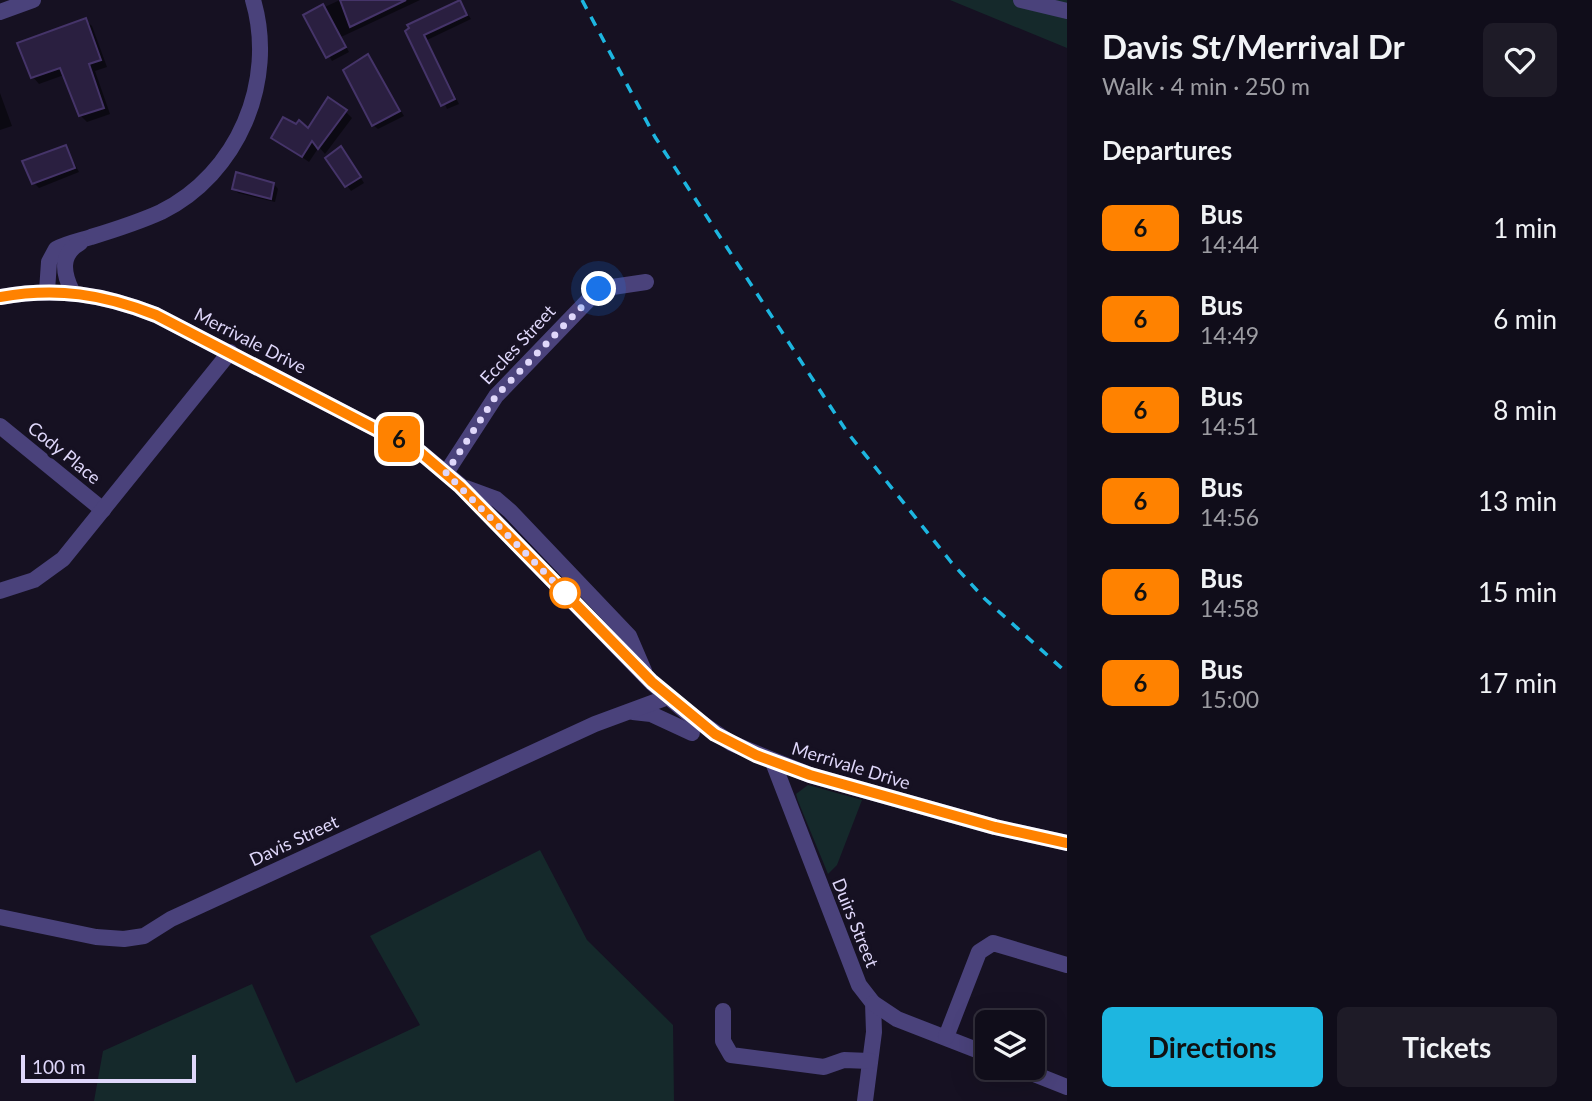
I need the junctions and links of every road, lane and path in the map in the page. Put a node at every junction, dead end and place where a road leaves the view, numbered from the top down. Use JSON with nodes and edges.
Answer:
{"nodes":[{"id":1,"x":33,"y":0,"type":"edge"},
{"id":2,"x":253,"y":0,"type":"edge"},
{"id":3,"x":1021,"y":0,"type":"edge"},
{"id":4,"x":1067,"y":11,"type":"edge"},
{"id":5,"x":0,"y":12,"type":"edge"},
{"id":6,"x":92,"y":237,"type":"junction"},
{"id":7,"x":646,"y":282,"type":"dead end"},
{"id":8,"x":47,"y":291,"type":"junction"},
{"id":9,"x":72,"y":291,"type":"junction"},
{"id":10,"x":0,"y":298,"type":"edge"},
{"id":11,"x":230,"y":352,"type":"junction"},
{"id":12,"x":0,"y":426,"type":"edge"},
{"id":13,"x":446,"y":473,"type":"junction"},
{"id":14,"x":103,"y":510,"type":"junction"},
{"id":15,"x":0,"y":592,"type":"edge"},
{"id":16,"x":649,"y":680,"type":"junction"},
{"id":17,"x":668,"y":697,"type":"junction"},
{"id":18,"x":626,"y":713,"type":"junction"},
{"id":19,"x":596,"y":724,"type":"junction"},
{"id":20,"x":692,"y":733,"type":"dead end"},
{"id":21,"x":773,"y":762,"type":"junction"},
{"id":22,"x":1067,"y":843,"type":"edge"},
{"id":23,"x":0,"y":917,"type":"edge"},
{"id":24,"x":1067,"y":965,"type":"edge"},
{"id":25,"x":873,"y":1003,"type":"junction"},
{"id":26,"x":723,"y":1011,"type":"dead end"},
{"id":27,"x":946,"y":1037,"type":"junction"},
{"id":28,"x":975,"y":1049,"type":"edge"},
{"id":29,"x":870,"y":1061,"type":"junction"},
{"id":30,"x":1045,"y":1078,"type":"edge"},
{"id":31,"x":1067,"y":1087,"type":"edge"},
{"id":32,"x":865,"y":1101,"type":"edge"}],
"edges":[{"from":1,"to":5,"type":"street"},
{"from":2,"to":6,"type":"street"},
{"from":3,"to":4,"type":"street"},
{"from":6,"to":8,"type":"street"},
{"from":6,"to":9,"type":"street"},
{"from":7,"to":13,"type":"street","name":"Eccles Street"},
{"from":8,"to":9,"type":"street","name":"Merrivale Drive"},
{"from":8,"to":10,"type":"street","name":"Merrivale Drive"},
{"from":9,"to":11,"type":"street","name":"Merrivale Drive"},
{"from":11,"to":13,"type":"street","name":"Merrivale Drive"},
{"from":11,"to":14,"type":"street"},
{"from":12,"to":14,"type":"street","name":"Cody Place"},
{"from":13,"to":16,"type":"street","name":"Merrivale Drive"},
{"from":14,"to":15,"type":"street"},
{"from":16,"to":17,"type":"street","name":"Merrivale Drive"},
{"from":16,"to":19,"type":"street","name":"Davis Street"},
{"from":17,"to":18,"type":"street","name":"Davis Street"},
{"from":17,"to":21,"type":"street","name":"Merrivale Drive"},
{"from":18,"to":19,"type":"street","name":"Davis Street"},
{"from":18,"to":20,"type":"street"},
{"from":19,"to":23,"type":"street","name":"Davis Street"},
{"from":21,"to":22,"type":"street","name":"Merrivale Drive"},
{"from":21,"to":25,"type":"street","name":"Duirs Street"},
{"from":24,"to":27,"type":"street"},
{"from":25,"to":27,"type":"street"},
{"from":25,"to":29,"type":"street"},
{"from":26,"to":29,"type":"street"},
{"from":27,"to":28,"type":"street"},
{"from":29,"to":32,"type":"street"},
{"from":30,"to":31,"type":"street"}]}
